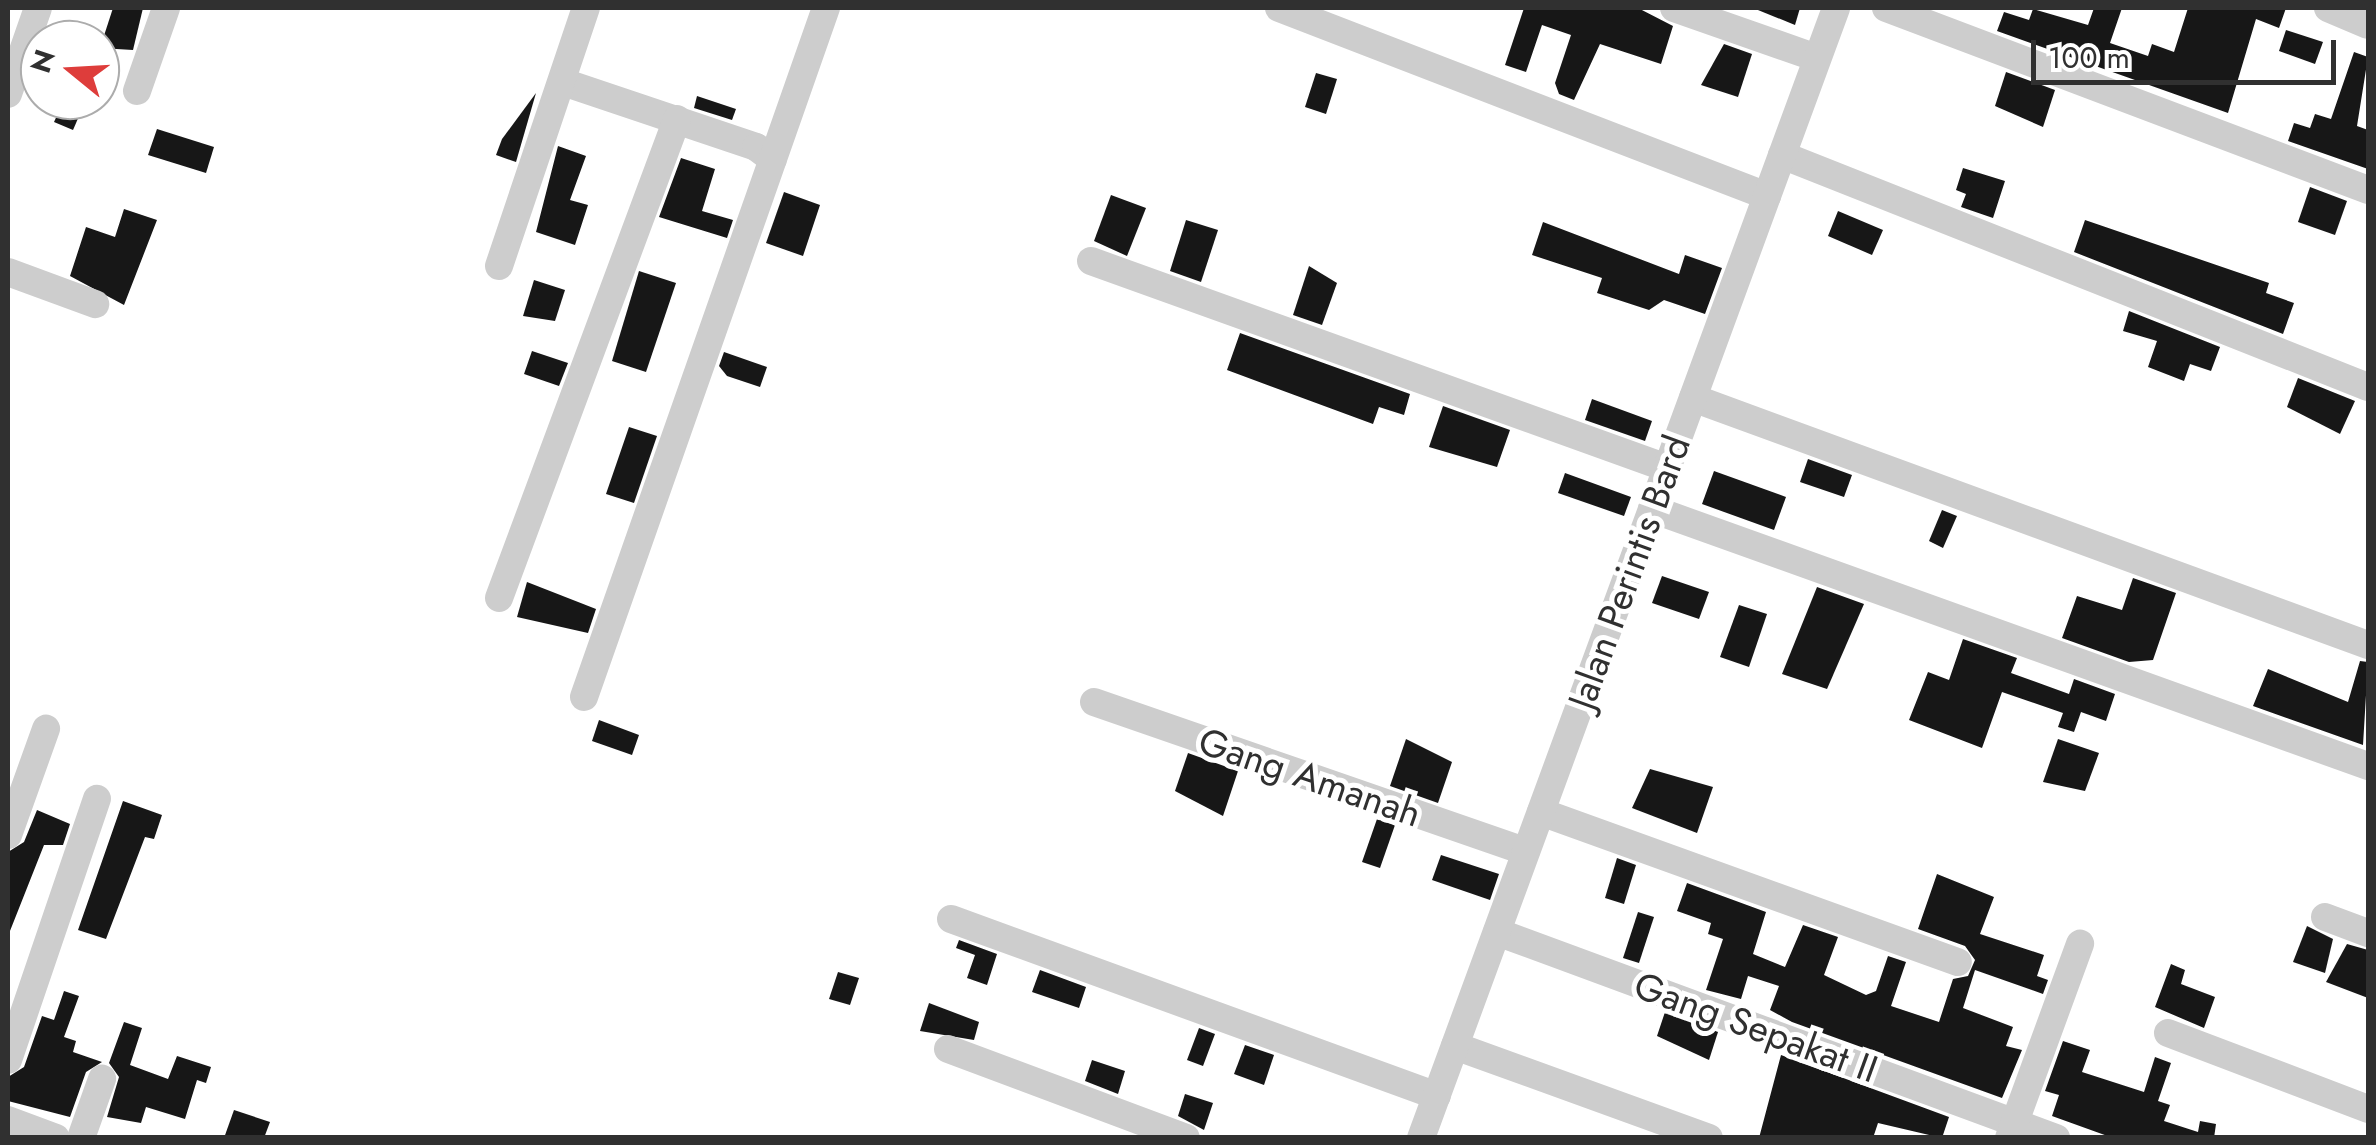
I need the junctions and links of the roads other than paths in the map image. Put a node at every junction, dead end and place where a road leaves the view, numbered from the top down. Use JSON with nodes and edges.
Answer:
{"nodes":[{"id":1,"x":38,"y":8,"type":"edge"},
{"id":2,"x":166,"y":8,"type":"edge"},
{"id":3,"x":586,"y":8,"type":"edge"},
{"id":4,"x":826,"y":8,"type":"edge"},
{"id":5,"x":1280,"y":8,"type":"edge"},
{"id":6,"x":1674,"y":8,"type":"edge"},
{"id":7,"x":1836,"y":8,"type":"edge"},
{"id":8,"x":1886,"y":8,"type":"edge"},
{"id":9,"x":2328,"y":8,"type":"edge"},
{"id":10,"x":2368,"y":24,"type":"edge"},
{"id":11,"x":1818,"y":58,"type":"junction"},
{"id":12,"x":563,"y":82,"type":"junction"},
{"id":13,"x":136,"y":91,"type":"dead end"},
{"id":14,"x":8,"y":94,"type":"edge"},
{"id":15,"x":677,"y":119,"type":"junction"},
{"id":16,"x":1782,"y":155,"type":"junction"},
{"id":17,"x":773,"y":160,"type":"junction"},
{"id":18,"x":2368,"y":190,"type":"edge"},
{"id":19,"x":1767,"y":196,"type":"junction"},
{"id":20,"x":1091,"y":261,"type":"dead end"},
{"id":21,"x":500,"y":266,"type":"dead end"},
{"id":22,"x":8,"y":272,"type":"edge"},
{"id":23,"x":95,"y":304,"type":"dead end"},
{"id":24,"x":2368,"y":387,"type":"edge"},
{"id":25,"x":1693,"y":398,"type":"junction"},
{"id":26,"x":1668,"y":468,"type":"junction"},
{"id":27,"x":1652,"y":509,"type":"junction"},
{"id":28,"x":499,"y":598,"type":"dead end"},
{"id":29,"x":2368,"y":645,"type":"edge"},
{"id":30,"x":584,"y":697,"type":"dead end"},
{"id":31,"x":1094,"y":702,"type":"dead end"},
{"id":32,"x":46,"y":729,"type":"dead end"},
{"id":33,"x":2368,"y":766,"type":"edge"},
{"id":34,"x":97,"y":799,"type":"dead end"},
{"id":35,"x":1541,"y":812,"type":"junction"},
{"id":36,"x":8,"y":835,"type":"edge"},
{"id":37,"x":1526,"y":852,"type":"junction"},
{"id":38,"x":2324,"y":918,"type":"dead end"},
{"id":39,"x":951,"y":919,"type":"dead end"},
{"id":40,"x":1497,"y":932,"type":"junction"},
{"id":41,"x":2368,"y":933,"type":"edge"},
{"id":42,"x":2080,"y":944,"type":"dead end"},
{"id":43,"x":1958,"y":962,"type":"dead end"},
{"id":44,"x":2168,"y":1033,"type":"dead end"},
{"id":45,"x":1455,"y":1046,"type":"junction"},
{"id":46,"x":948,"y":1049,"type":"dead end"},
{"id":47,"x":8,"y":1060,"type":"edge"},
{"id":48,"x":102,"y":1079,"type":"dead end"},
{"id":49,"x":1436,"y":1096,"type":"junction"},
{"id":50,"x":2368,"y":1109,"type":"edge"},
{"id":51,"x":8,"y":1120,"type":"edge"},
{"id":52,"x":2012,"y":1130,"type":"edge"},
{"id":53,"x":56,"y":1138,"type":"edge"},
{"id":54,"x":81,"y":1138,"type":"edge"},
{"id":55,"x":1186,"y":1138,"type":"edge"},
{"id":56,"x":1422,"y":1138,"type":"edge"},
{"id":57,"x":1710,"y":1138,"type":"edge"},
{"id":58,"x":2056,"y":1138,"type":"edge"}],
"edges":[{"from":1,"to":14,"type":"street"},
{"from":2,"to":13,"type":"street"},
{"from":3,"to":12,"type":"street"},
{"from":4,"to":17,"type":"street"},
{"from":5,"to":19,"type":"street"},
{"from":6,"to":11,"type":"street"},
{"from":7,"to":11,"type":"street","name":"Jalan Perintis Bard"},
{"from":8,"to":18,"type":"street"},
{"from":9,"to":10,"type":"street"},
{"from":11,"to":16,"type":"street","name":"Jalan Perintis Bard"},
{"from":12,"to":15,"type":"street"},
{"from":12,"to":21,"type":"street"},
{"from":15,"to":17,"type":"street"},
{"from":15,"to":28,"type":"street"},
{"from":16,"to":19,"type":"street","name":"Jalan Perintis Bard"},
{"from":16,"to":24,"type":"street"},
{"from":17,"to":30,"type":"street"},
{"from":19,"to":25,"type":"street","name":"Jalan Perintis Bard"},
{"from":20,"to":26,"type":"street"},
{"from":22,"to":23,"type":"street"},
{"from":25,"to":26,"type":"street","name":"Jalan Perintis Bard"},
{"from":25,"to":29,"type":"street"},
{"from":26,"to":27,"type":"street","name":"Jalan Perintis Bard"},
{"from":27,"to":33,"type":"street"},
{"from":27,"to":35,"type":"street","name":"Jalan Perintis Bard"},
{"from":31,"to":37,"type":"street","name":"Gang Amanah"},
{"from":32,"to":36,"type":"street"},
{"from":34,"to":47,"type":"street"},
{"from":35,"to":37,"type":"street","name":"Jalan Perintis Bard"},
{"from":35,"to":43,"type":"street"},
{"from":37,"to":40,"type":"street","name":"Jalan Perintis Bard"},
{"from":38,"to":41,"type":"street"},
{"from":39,"to":49,"type":"street"},
{"from":40,"to":45,"type":"street","name":"Jalan Perintis Bard"},
{"from":40,"to":52,"type":"street","name":"Gang Sepakat II"},
{"from":42,"to":52,"type":"street"},
{"from":44,"to":50,"type":"street"},
{"from":45,"to":49,"type":"street","name":"Jalan Perintis Bard"},
{"from":45,"to":57,"type":"street"},
{"from":46,"to":55,"type":"street"},
{"from":48,"to":54,"type":"street"},
{"from":49,"to":56,"type":"street","name":"Jalan Perintis Bard"},
{"from":51,"to":53,"type":"street"},
{"from":52,"to":58,"type":"street","name":"Gang Sepakat II"}]}
